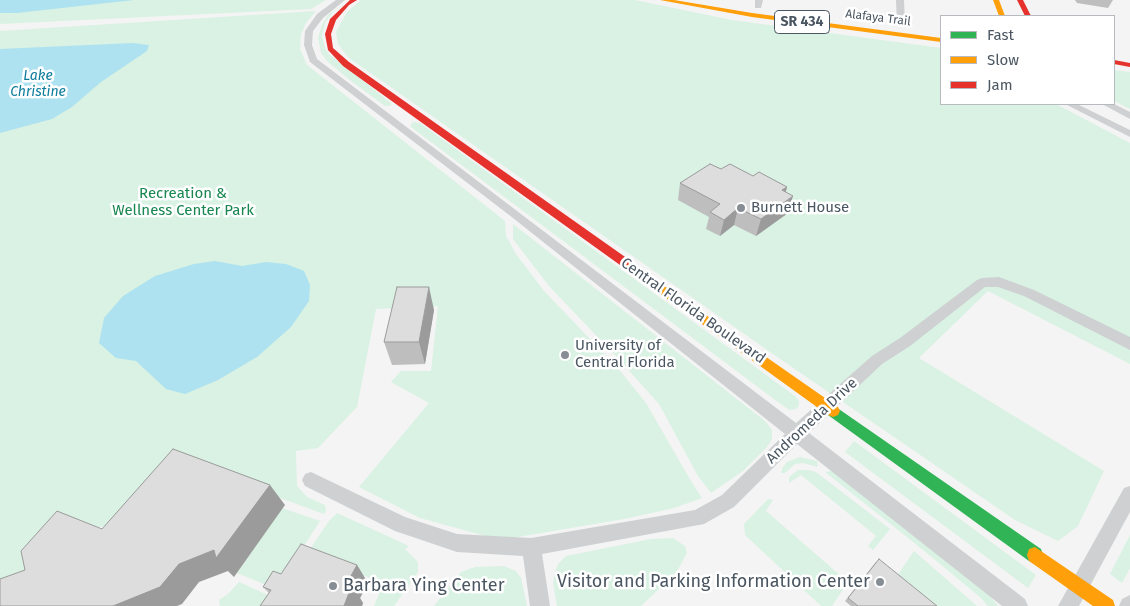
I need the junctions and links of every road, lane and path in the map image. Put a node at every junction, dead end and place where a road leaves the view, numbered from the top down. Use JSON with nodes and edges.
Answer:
{"nodes":[{"id":1,"x":340,"y":0,"type":"edge"},
{"id":2,"x":354,"y":0,"type":"edge"},
{"id":3,"x":663,"y":0,"type":"edge"},
{"id":4,"x":667,"y":0,"type":"edge"},
{"id":5,"x":719,"y":0,"type":"edge"},
{"id":6,"x":900,"y":0,"type":"edge"},
{"id":7,"x":996,"y":0,"type":"edge"},
{"id":8,"x":1020,"y":0,"type":"edge"},
{"id":9,"x":759,"y":3,"type":"edge"},
{"id":10,"x":1002,"y":15,"type":"edge"},
{"id":11,"x":1028,"y":15,"type":"edge"},
{"id":12,"x":901,"y":24,"type":"junction"},
{"id":13,"x":940,"y":29,"type":"edge"},
{"id":14,"x":940,"y":40,"type":"edge"},
{"id":15,"x":1115,"y":51,"type":"edge"},
{"id":16,"x":1130,"y":53,"type":"edge"},
{"id":17,"x":1115,"y":62,"type":"edge"},
{"id":18,"x":1130,"y":64,"type":"edge"},
{"id":19,"x":1072,"y":105,"type":"edge"},
{"id":20,"x":1109,"y":105,"type":"edge"},
{"id":21,"x":1130,"y":116,"type":"edge"},
{"id":22,"x":1130,"y":134,"type":"edge"},
{"id":23,"x":1130,"y":344,"type":"edge"},
{"id":24,"x":827,"y":407,"type":"junction"},
{"id":25,"x":796,"y":434,"type":"junction"},
{"id":26,"x":311,"y":480,"type":"dead end"},
{"id":27,"x":1130,"y":494,"type":"edge"},
{"id":28,"x":531,"y":547,"type":"junction"},
{"id":29,"x":1079,"y":586,"type":"junction"},
{"id":30,"x":540,"y":606,"type":"edge"},
{"id":31,"x":1018,"y":606,"type":"edge"},
{"id":32,"x":1068,"y":606,"type":"edge"},
{"id":33,"x":1107,"y":606,"type":"edge"}],
"edges":[{"from":1,"to":25,"type":"street","name":"Central Florida Boulevard"},
{"from":2,"to":24,"type":"street","name":"Central Florida Boulevard"},
{"from":3,"to":14,"type":"street","name":"Alafaya Trail","number":"SR 434"},
{"from":4,"to":9,"type":"street"},
{"from":5,"to":9,"type":"street","name":"Alafaya Trail","number":"SR 434"},
{"from":6,"to":12,"type":"street"},
{"from":7,"to":10,"type":"street"},
{"from":8,"to":11,"type":"street"},
{"from":9,"to":12,"type":"street","name":"Alafaya Trail","number":"SR 434"},
{"from":12,"to":13,"type":"street","name":"Alafaya Trail","number":"SR 434"},
{"from":15,"to":16,"type":"street"},
{"from":17,"to":18,"type":"street"},
{"from":19,"to":22,"type":"street"},
{"from":20,"to":21,"type":"street"},
{"from":23,"to":24,"type":"street","name":"Andromeda Drive"},
{"from":24,"to":25,"type":"street","name":"Andromeda Drive"},
{"from":24,"to":29,"type":"street","name":"Central Florida Boulevard"},
{"from":25,"to":28,"type":"street","name":"Andromeda Drive"},
{"from":25,"to":31,"type":"street","name":"Central Florida Boulevard"},
{"from":26,"to":28,"type":"street","name":"Andromeda Drive"},
{"from":27,"to":29,"type":"street"},
{"from":28,"to":30,"type":"street"},
{"from":29,"to":32,"type":"street"},
{"from":29,"to":33,"type":"street","name":"Central Florida Boulevard"}]}
